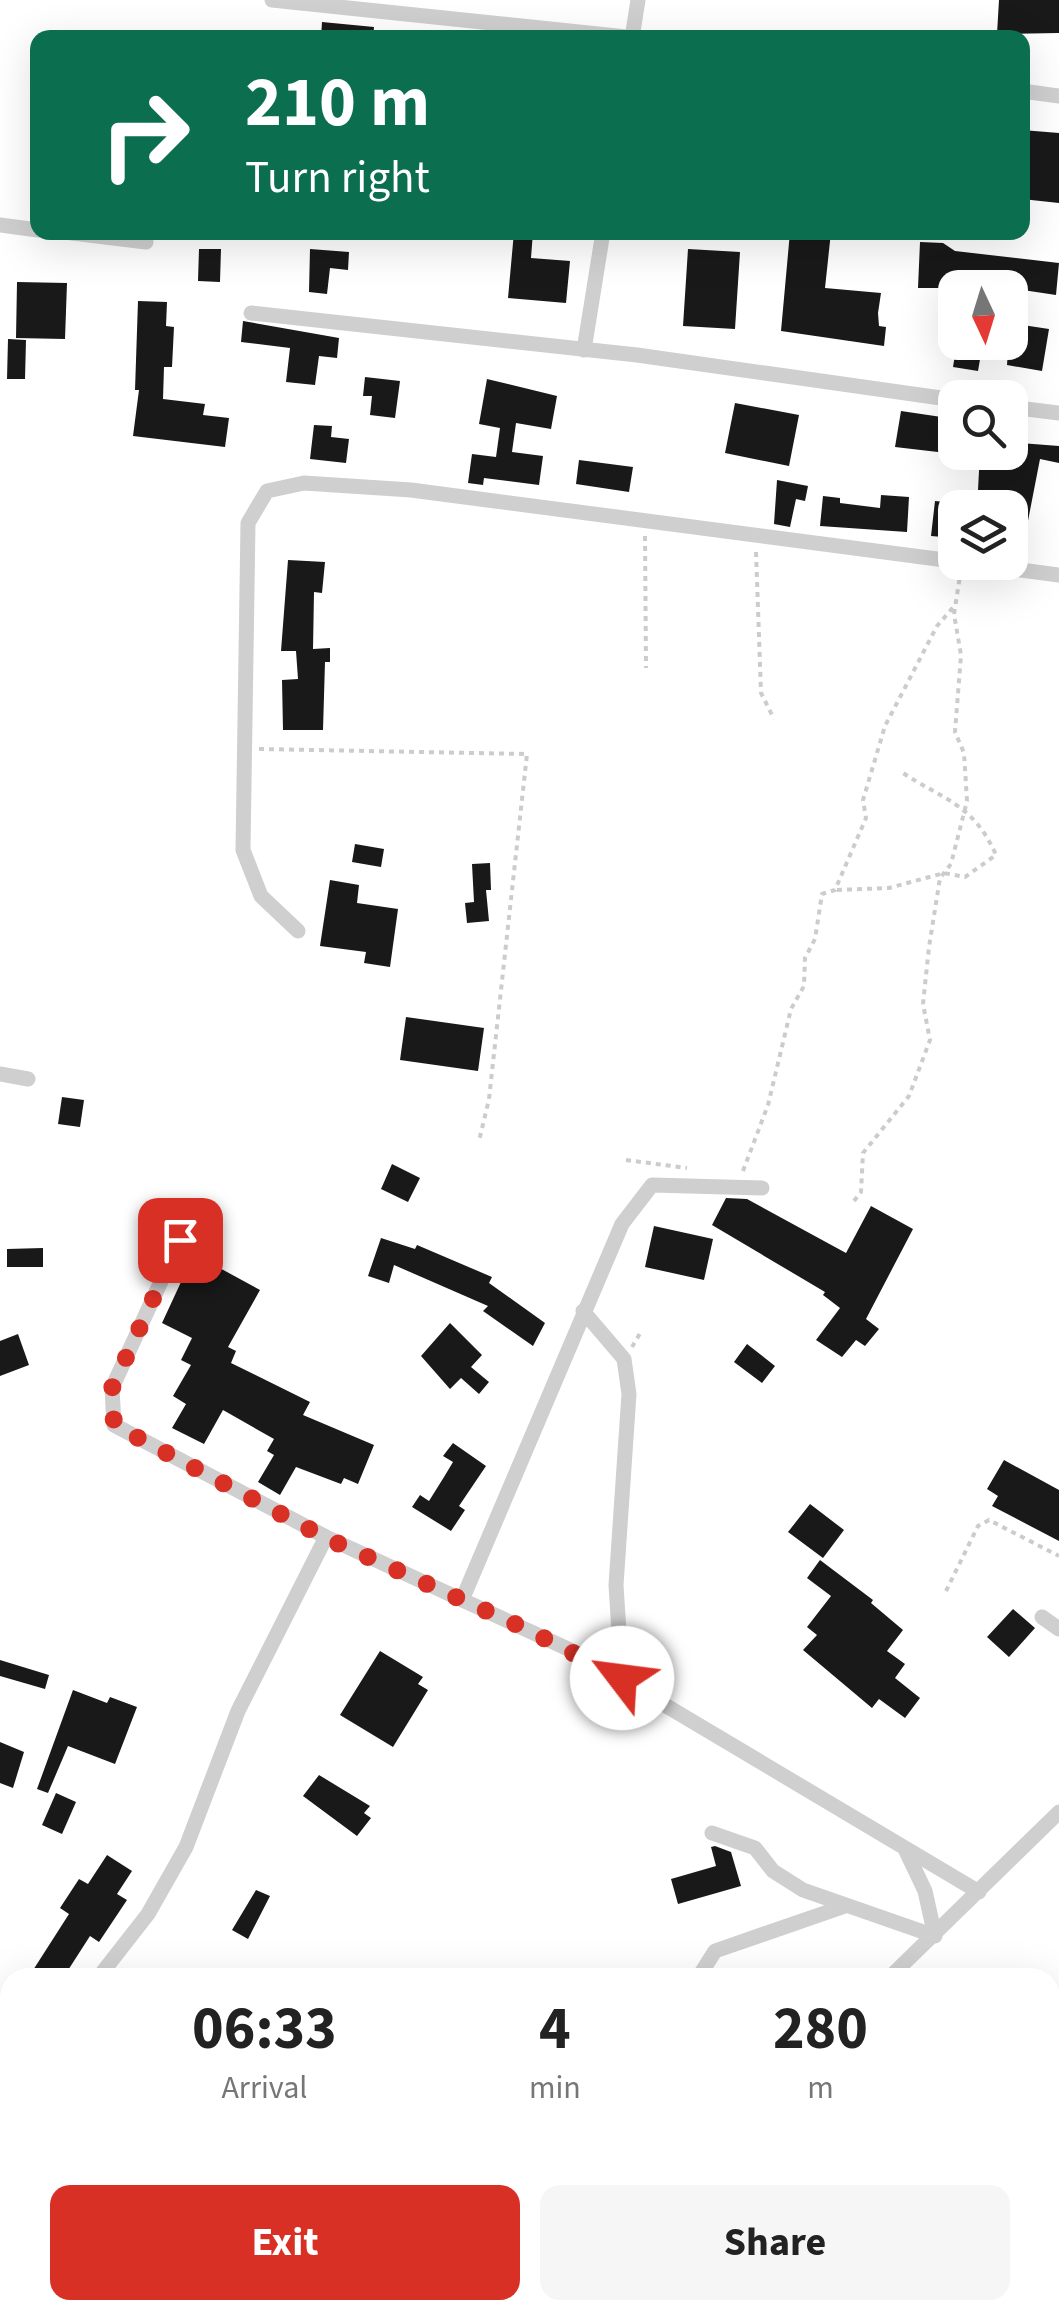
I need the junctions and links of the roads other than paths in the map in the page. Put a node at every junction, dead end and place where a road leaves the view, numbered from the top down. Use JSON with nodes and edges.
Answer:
{"nodes":[{"id":1,"x":272,"y":0,"type":"edge"},
{"id":2,"x":638,"y":0,"type":"edge"},
{"id":3,"x":565,"y":30,"type":"edge"},
{"id":4,"x":634,"y":30,"type":"edge"},
{"id":5,"x":1030,"y":92,"type":"edge"},
{"id":6,"x":1059,"y":96,"type":"edge"},
{"id":7,"x":0,"y":226,"type":"edge"},
{"id":8,"x":30,"y":229,"type":"edge"},
{"id":9,"x":130,"y":240,"type":"edge"},
{"id":10,"x":602,"y":240,"type":"edge"},
{"id":11,"x":146,"y":242,"type":"dead end"},
{"id":12,"x":251,"y":313,"type":"dead end"},
{"id":13,"x":584,"y":350,"type":"junction"},
{"id":14,"x":938,"y":398,"type":"edge"},
{"id":15,"x":1028,"y":409,"type":"edge"},
{"id":16,"x":1059,"y":413,"type":"edge"},
{"id":17,"x":938,"y":562,"type":"edge"},
{"id":18,"x":1028,"y":572,"type":"edge"},
{"id":19,"x":1059,"y":575,"type":"edge"},
{"id":20,"x":298,"y":932,"type":"dead end"},
{"id":21,"x":0,"y":1074,"type":"edge"},
{"id":22,"x":28,"y":1079,"type":"dead end"},
{"id":23,"x":762,"y":1188,"type":"dead end"},
{"id":24,"x":180,"y":1240,"type":"dead end"},
{"id":25,"x":583,"y":1311,"type":"junction"},
{"id":26,"x":326,"y":1538,"type":"junction"},
{"id":27,"x":462,"y":1600,"type":"junction"},
{"id":28,"x":1042,"y":1617,"type":"dead end"},
{"id":29,"x":1059,"y":1630,"type":"edge"},
{"id":30,"x":622,"y":1678,"type":"junction"},
{"id":31,"x":1059,"y":1812,"type":"edge"},
{"id":32,"x":712,"y":1832,"type":"dead end"},
{"id":33,"x":905,"y":1849,"type":"junction"},
{"id":34,"x":979,"y":1892,"type":"junction"},
{"id":35,"x":845,"y":1906,"type":"junction"},
{"id":36,"x":935,"y":1936,"type":"junction"},
{"id":37,"x":106,"y":1968,"type":"edge"},
{"id":38,"x":705,"y":1968,"type":"edge"},
{"id":39,"x":900,"y":1968,"type":"edge"}],
"edges":[{"from":1,"to":3,"type":"street"},
{"from":2,"to":4,"type":"street"},
{"from":5,"to":6,"type":"street"},
{"from":7,"to":8,"type":"street"},
{"from":9,"to":11,"type":"street"},
{"from":10,"to":13,"type":"street"},
{"from":12,"to":13,"type":"street"},
{"from":13,"to":14,"type":"street"},
{"from":15,"to":16,"type":"street"},
{"from":17,"to":20,"type":"street"},
{"from":18,"to":19,"type":"street"},
{"from":21,"to":22,"type":"street"},
{"from":23,"to":25,"type":"street"},
{"from":24,"to":26,"type":"street"},
{"from":25,"to":27,"type":"street"},
{"from":25,"to":30,"type":"street"},
{"from":26,"to":27,"type":"street"},
{"from":26,"to":37,"type":"street"},
{"from":27,"to":30,"type":"street"},
{"from":28,"to":29,"type":"street"},
{"from":30,"to":33,"type":"street"},
{"from":31,"to":34,"type":"street"},
{"from":32,"to":35,"type":"street"},
{"from":33,"to":34,"type":"street"},
{"from":33,"to":36,"type":"street"},
{"from":34,"to":36,"type":"street"},
{"from":35,"to":36,"type":"street"},
{"from":35,"to":38,"type":"street"},
{"from":36,"to":39,"type":"street"}]}
